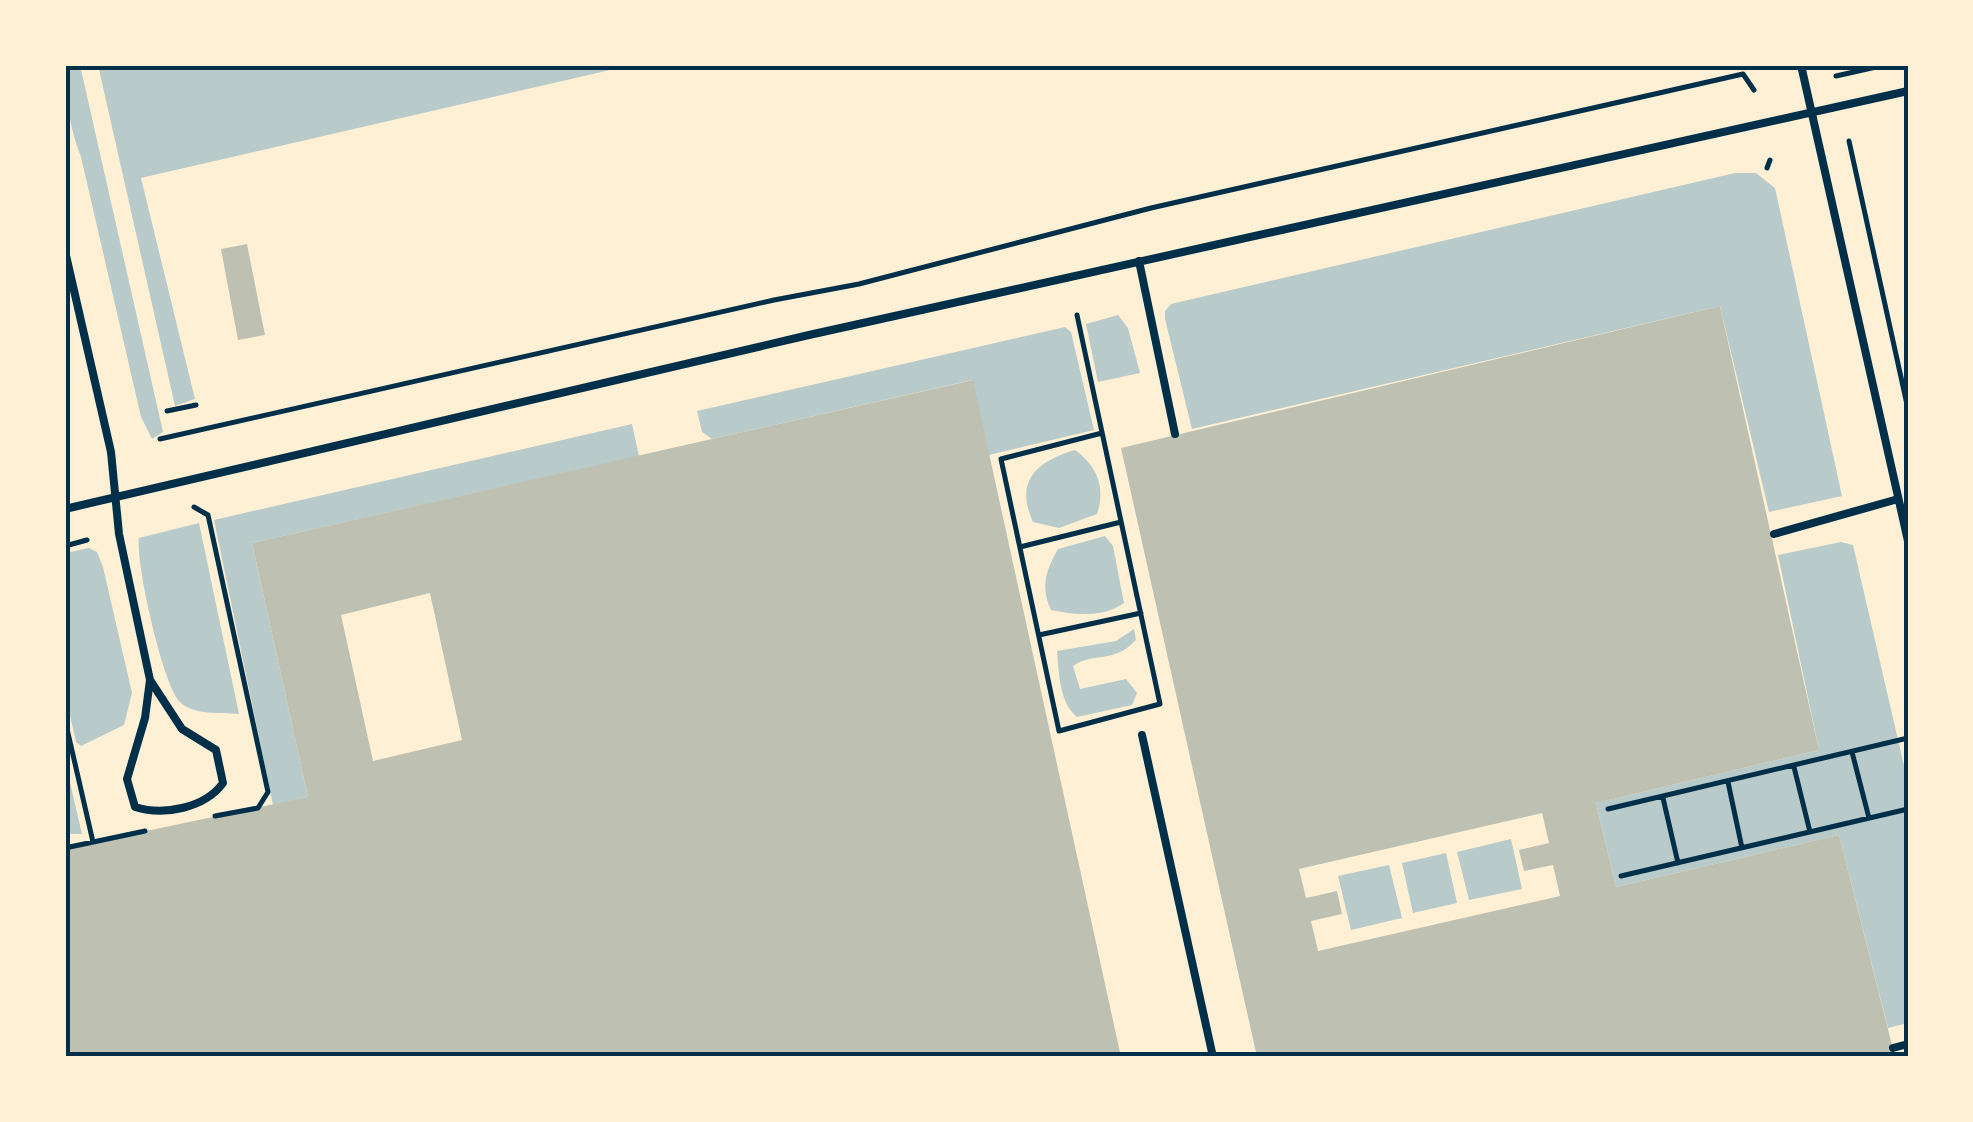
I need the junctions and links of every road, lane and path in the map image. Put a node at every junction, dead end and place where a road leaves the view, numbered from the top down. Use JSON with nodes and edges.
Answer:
{"nodes":[{"id":1,"x":1801,"y":65,"type":"edge"},
{"id":2,"x":1885,"y":65,"type":"edge"},
{"id":3,"x":1836,"y":76,"type":"dead end"},
{"id":4,"x":1754,"y":90,"type":"dead end"},
{"id":5,"x":1908,"y":91,"type":"edge"},
{"id":6,"x":1812,"y":113,"type":"junction"},
{"id":7,"x":1849,"y":141,"type":"dead end"},
{"id":8,"x":1770,"y":160,"type":"dead end"},
{"id":9,"x":1767,"y":168,"type":"dead end"},
{"id":10,"x":65,"y":250,"type":"edge"},
{"id":11,"x":1139,"y":261,"type":"junction"},
{"id":12,"x":1077,"y":316,"type":"dead end"},
{"id":13,"x":196,"y":405,"type":"dead end"},
{"id":14,"x":1908,"y":409,"type":"edge"},
{"id":15,"x":167,"y":411,"type":"dead end"},
{"id":16,"x":1102,"y":434,"type":"junction"},
{"id":17,"x":1175,"y":434,"type":"dead end"},
{"id":18,"x":160,"y":439,"type":"dead end"},
{"id":19,"x":115,"y":498,"type":"junction"},
{"id":20,"x":1898,"y":499,"type":"junction"},
{"id":21,"x":194,"y":507,"type":"dead end"},
{"id":22,"x":65,"y":509,"type":"edge"},
{"id":23,"x":1121,"y":522,"type":"junction"},
{"id":24,"x":1774,"y":534,"type":"dead end"},
{"id":25,"x":88,"y":540,"type":"dead end"},
{"id":26,"x":1908,"y":541,"type":"edge"},
{"id":27,"x":65,"y":546,"type":"edge"},
{"id":28,"x":1020,"y":547,"type":"junction"},
{"id":29,"x":1140,"y":613,"type":"junction"},
{"id":30,"x":1039,"y":635,"type":"junction"},
{"id":31,"x":150,"y":680,"type":"junction"},
{"id":32,"x":65,"y":720,"type":"edge"},
{"id":33,"x":1142,"y":736,"type":"dead end"},
{"id":34,"x":1908,"y":738,"type":"edge"},
{"id":35,"x":1852,"y":752,"type":"junction"},
{"id":36,"x":1794,"y":766,"type":"junction"},
{"id":37,"x":1727,"y":782,"type":"junction"},
{"id":38,"x":1663,"y":797,"type":"junction"},
{"id":39,"x":1608,"y":808,"type":"dead end"},
{"id":40,"x":1908,"y":809,"type":"edge"},
{"id":41,"x":208,"y":818,"type":"dead end"},
{"id":42,"x":1869,"y":818,"type":"junction"},
{"id":43,"x":1810,"y":832,"type":"junction"},
{"id":44,"x":65,"y":848,"type":"edge"},
{"id":45,"x":1742,"y":848,"type":"junction"},
{"id":46,"x":1678,"y":863,"type":"junction"},
{"id":47,"x":1620,"y":876,"type":"dead end"},
{"id":48,"x":1908,"y":1044,"type":"edge"},
{"id":49,"x":1893,"y":1048,"type":"dead end"},
{"id":50,"x":1214,"y":1057,"type":"edge"}],
"edges":[{"from":1,"to":6,"type":"lane"},
{"from":2,"to":3,"type":"path"},
{"from":4,"to":18,"type":"path"},
{"from":5,"to":6,"type":"lane"},
{"from":6,"to":11,"type":"lane"},
{"from":6,"to":20,"type":"lane"},
{"from":7,"to":14,"type":"path"},
{"from":8,"to":9,"type":"path"},
{"from":10,"to":19,"type":"lane"},
{"from":11,"to":17,"type":"lane"},
{"from":11,"to":19,"type":"lane"},
{"from":12,"to":16,"type":"path"},
{"from":13,"to":15,"type":"path"},
{"from":16,"to":23,"type":"path"},
{"from":16,"to":28,"type":"path"},
{"from":19,"to":22,"type":"lane"},
{"from":19,"to":31,"type":"lane"},
{"from":20,"to":24,"type":"lane"},
{"from":20,"to":26,"type":"lane"},
{"from":21,"to":41,"type":"path"},
{"from":23,"to":28,"type":"path"},
{"from":23,"to":29,"type":"path"},
{"from":25,"to":27,"type":"path"},
{"from":28,"to":30,"type":"path"},
{"from":29,"to":30,"type":"path"},
{"from":29,"to":30,"type":"path"},
{"from":31,"to":31,"type":"lane"},
{"from":32,"to":44,"type":"path"},
{"from":33,"to":50,"type":"lane"},
{"from":34,"to":35,"type":"path"},
{"from":35,"to":36,"type":"path"},
{"from":35,"to":42,"type":"path"},
{"from":36,"to":37,"type":"path"},
{"from":36,"to":43,"type":"path"},
{"from":37,"to":38,"type":"path"},
{"from":37,"to":45,"type":"path"},
{"from":38,"to":39,"type":"path"},
{"from":38,"to":46,"type":"path"},
{"from":40,"to":42,"type":"path"},
{"from":42,"to":43,"type":"path"},
{"from":43,"to":45,"type":"path"},
{"from":45,"to":46,"type":"path"},
{"from":46,"to":47,"type":"path"},
{"from":48,"to":49,"type":"lane"}]}
